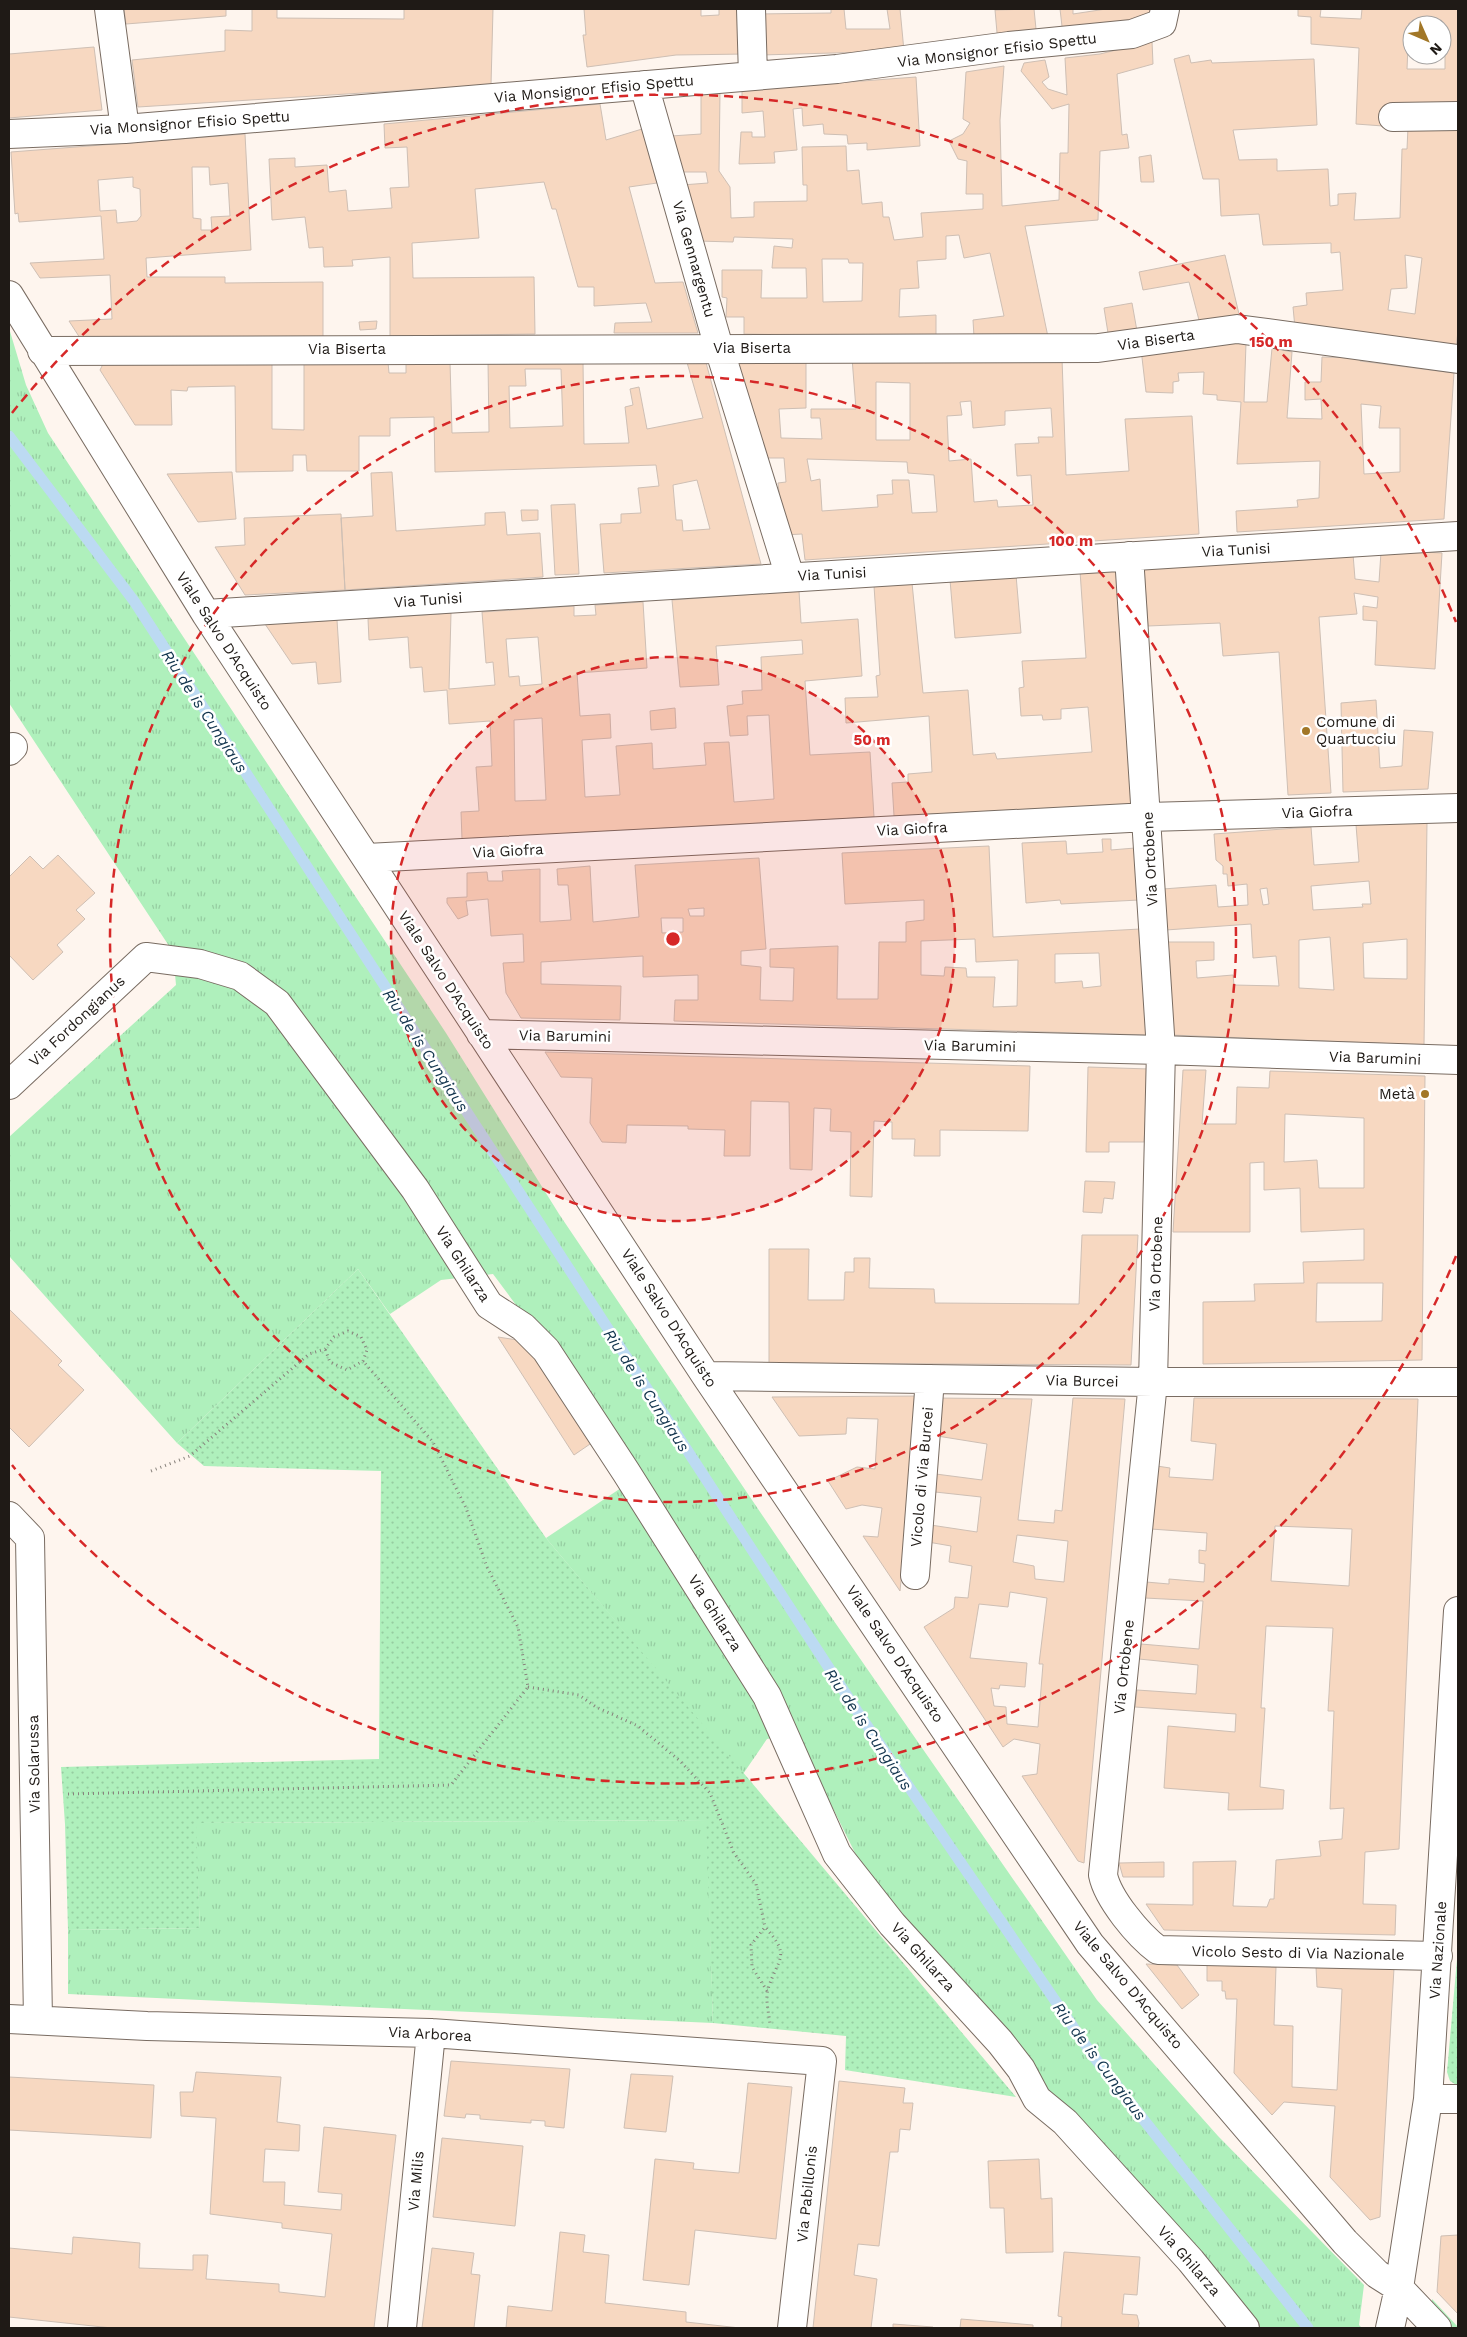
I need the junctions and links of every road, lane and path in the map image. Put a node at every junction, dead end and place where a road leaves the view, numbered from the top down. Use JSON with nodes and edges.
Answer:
{"nodes":[{"id":1,"x":109,"y":9,"type":"edge"},
{"id":2,"x":751,"y":9,"type":"edge"},
{"id":3,"x":1165,"y":9,"type":"edge"},
{"id":4,"x":753,"y":76,"type":"junction"},
{"id":5,"x":644,"y":85,"type":"junction"},
{"id":6,"x":1393,"y":116,"type":"dead end"},
{"id":7,"x":1458,"y":116,"type":"edge"},
{"id":8,"x":125,"y":130,"type":"junction"},
{"id":9,"x":9,"y":134,"type":"edge"},
{"id":10,"x":9,"y":295,"type":"edge"},
{"id":11,"x":719,"y":348,"type":"junction"},
{"id":12,"x":42,"y":351,"type":"junction"},
{"id":13,"x":1458,"y":359,"type":"edge"},
{"id":14,"x":1458,"y":536,"type":"edge"},
{"id":15,"x":1129,"y":556,"type":"junction"},
{"id":16,"x":790,"y":577,"type":"junction"},
{"id":17,"x":206,"y":614,"type":"junction"},
{"id":18,"x":1458,"y":808,"type":"edge"},
{"id":19,"x":1148,"y":817,"type":"junction"},
{"id":20,"x":367,"y":858,"type":"junction"},
{"id":21,"x":146,"y":957,"type":"joint"},
{"id":22,"x":481,"y":1034,"type":"junction"},
{"id":23,"x":1161,"y":1050,"type":"junction"},
{"id":24,"x":1458,"y":1060,"type":"edge"},
{"id":25,"x":9,"y":1085,"type":"edge"},
{"id":26,"x":325,"y":1349,"type":"junction"},
{"id":27,"x":363,"y":1361,"type":"junction"},
{"id":28,"x":706,"y":1376,"type":"junction"},
{"id":29,"x":930,"y":1379,"type":"junction"},
{"id":30,"x":1153,"y":1382,"type":"junction"},
{"id":31,"x":1458,"y":1382,"type":"edge"},
{"id":32,"x":150,"y":1471,"type":"dead end"},
{"id":33,"x":9,"y":1516,"type":"edge"},
{"id":34,"x":915,"y":1575,"type":"dead end"},
{"id":35,"x":1458,"y":1611,"type":"edge"},
{"id":36,"x":1458,"y":1623,"type":"edge"},
{"id":37,"x":1456,"y":1686,"type":"edge"},
{"id":38,"x":528,"y":1687,"type":"junction"},
{"id":39,"x":35,"y":1795,"type":"junction"},
{"id":40,"x":764,"y":1927,"type":"junction"},
{"id":41,"x":1158,"y":1950,"type":"joint"},
{"id":42,"x":1438,"y":1956,"type":"junction"},
{"id":43,"x":768,"y":1991,"type":"junction"},
{"id":44,"x":9,"y":2019,"type":"edge"},
{"id":45,"x":38,"y":2020,"type":"junction"},
{"id":46,"x":430,"y":2033,"type":"junction"},
{"id":47,"x":772,"y":2057,"type":"junction"},
{"id":48,"x":822,"y":2061,"type":"joint"},
{"id":49,"x":1428,"y":2099,"type":"junction"},
{"id":50,"x":1458,"y":2099,"type":"edge"},
{"id":51,"x":1399,"y":2288,"type":"junction"},
{"id":52,"x":402,"y":2328,"type":"edge"},
{"id":53,"x":792,"y":2328,"type":"edge"},
{"id":54,"x":1245,"y":2328,"type":"edge"},
{"id":55,"x":1390,"y":2328,"type":"edge"},
{"id":56,"x":1437,"y":2328,"type":"edge"}],
"edges":[{"from":1,"to":8,"type":"street"},
{"from":2,"to":4,"type":"street"},
{"from":3,"to":4,"type":"street","name":"Via Monsignor Efisio Spettu"},
{"from":4,"to":5,"type":"street","name":"Via Monsignor Efisio Spettu"},
{"from":5,"to":8,"type":"street","name":"Via Monsignor Efisio Spettu"},
{"from":5,"to":11,"type":"street","name":"Via Gennargentu"},
{"from":6,"to":7,"type":"street"},
{"from":8,"to":9,"type":"street","name":"Via Monsignor Efisio Spettu"},
{"from":10,"to":12,"type":"street","name":"Viale Salvo D'Acquisto"},
{"from":11,"to":12,"type":"street","name":"Via Biserta"},
{"from":11,"to":13,"type":"street","name":"Via Biserta"},
{"from":11,"to":16,"type":"street","name":"Via Gennargentu"},
{"from":12,"to":17,"type":"street","name":"Viale Salvo D'Acquisto"},
{"from":14,"to":15,"type":"street","name":"Via Tunisi"},
{"from":15,"to":16,"type":"street","name":"Via Tunisi"},
{"from":15,"to":19,"type":"street","name":"Via Ortobene"},
{"from":16,"to":17,"type":"street","name":"Via Tunisi"},
{"from":17,"to":20,"type":"street","name":"Viale Salvo D'Acquisto"},
{"from":18,"to":19,"type":"street","name":"Via Giofra"},
{"from":19,"to":20,"type":"street","name":"Via Giofra"},
{"from":19,"to":23,"type":"street","name":"Via Ortobene"},
{"from":20,"to":22,"type":"street","name":"Viale Salvo D'Acquisto"},
{"from":21,"to":25,"type":"street","name":"Via Fordongianus"},
{"from":21,"to":54,"type":"street","name":"Via Ghilarza"},
{"from":22,"to":23,"type":"street","name":"Via Barumini"},
{"from":22,"to":28,"type":"street","name":"Viale Salvo D'Acquisto"},
{"from":23,"to":24,"type":"street","name":"Via Barumini"},
{"from":23,"to":30,"type":"street","name":"Via Ortobene"},
{"from":26,"to":27,"type":"path"},
{"from":26,"to":27,"type":"path"},
{"from":26,"to":32,"type":"path"},
{"from":27,"to":38,"type":"path"},
{"from":28,"to":29,"type":"street","name":"Via Burcei"},
{"from":28,"to":51,"type":"street","name":"Viale Salvo D'Acquisto"},
{"from":29,"to":30,"type":"street","name":"Via Burcei"},
{"from":29,"to":34,"type":"street","name":"Vicolo di Via Burcei"},
{"from":30,"to":31,"type":"street","name":"Via Burcei"},
{"from":30,"to":41,"type":"street","name":"Via Ortobene"},
{"from":33,"to":39,"type":"street","name":"Via Solarussa"},
{"from":35,"to":36,"type":"street","name":"Via Nazionale"},
{"from":36,"to":37,"type":"street","name":"Via Nazionale"},
{"from":37,"to":42,"type":"street","name":"Via Nazionale"},
{"from":38,"to":39,"type":"path"},
{"from":38,"to":40,"type":"path"},
{"from":39,"to":45,"type":"street","name":"Via Solarussa"},
{"from":40,"to":43,"type":"path"},
{"from":40,"to":43,"type":"path"},
{"from":41,"to":42,"type":"street","name":"Vicolo Sesto di Via Nazionale"},
{"from":42,"to":49,"type":"street","name":"Via Nazionale"},
{"from":43,"to":47,"type":"path"},
{"from":44,"to":45,"type":"street","name":"Via Arborea"},
{"from":45,"to":46,"type":"street","name":"Via Arborea"},
{"from":46,"to":47,"type":"street","name":"Via Arborea"},
{"from":46,"to":52,"type":"street","name":"Via Milis"},
{"from":47,"to":48,"type":"street","name":"Via Arborea"},
{"from":48,"to":53,"type":"street","name":"Via Pabillonis"},
{"from":49,"to":50,"type":"street"},
{"from":49,"to":51,"type":"street","name":"Via Nazionale"},
{"from":51,"to":55,"type":"street","name":"Via Nazionale"},
{"from":51,"to":56,"type":"street"}]}
